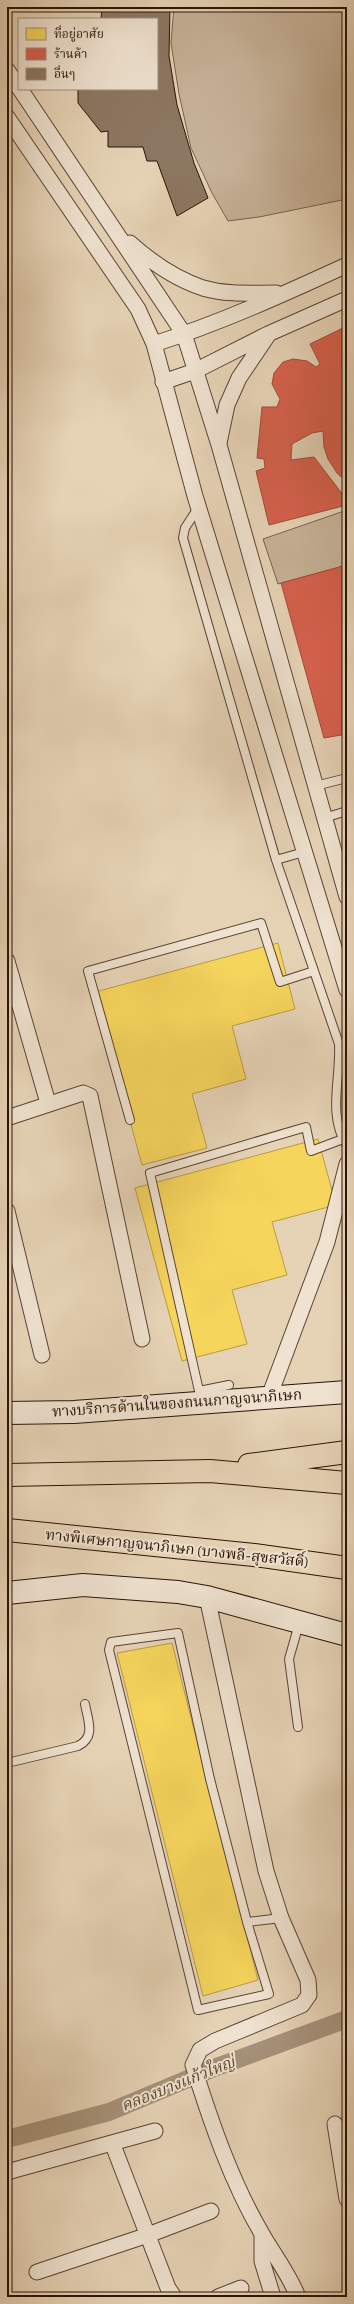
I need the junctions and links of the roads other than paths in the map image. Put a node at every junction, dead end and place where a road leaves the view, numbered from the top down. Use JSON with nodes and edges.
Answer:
{"nodes":[{"id":1,"x":7,"y":70,"type":"edge"},
{"id":2,"x":18,"y":86,"type":"edge"},
{"id":3,"x":20,"y":90,"type":"edge"},
{"id":4,"x":7,"y":117,"type":"edge"},
{"id":5,"x":114,"y":230,"type":"junction"},
{"id":6,"x":347,"y":265,"type":"edge"},
{"id":7,"x":287,"y":293,"type":"junction"},
{"id":8,"x":347,"y":299,"type":"edge"},
{"id":9,"x":184,"y":334,"type":"junction"},
{"id":10,"x":268,"y":334,"type":"junction"},
{"id":11,"x":154,"y":344,"type":"junction"},
{"id":12,"x":195,"y":371,"type":"junction"},
{"id":13,"x":164,"y":382,"type":"junction"},
{"id":14,"x":219,"y":445,"type":"junction"},
{"id":15,"x":198,"y":508,"type":"junction"},
{"id":16,"x":347,"y":778,"type":"edge"},
{"id":17,"x":315,"y":786,"type":"junction"},
{"id":18,"x":347,"y":811,"type":"edge"},
{"id":19,"x":324,"y":818,"type":"junction"},
{"id":20,"x":304,"y":852,"type":"junction"},
{"id":21,"x":276,"y":860,"type":"junction"},
{"id":22,"x":347,"y":896,"type":"edge"},
{"id":23,"x":7,"y":961,"type":"edge"},
{"id":24,"x":314,"y":970,"type":"junction"},
{"id":25,"x":347,"y":990,"type":"edge"},
{"id":26,"x":48,"y":1103,"type":"junction"},
{"id":27,"x":7,"y":1118,"type":"edge"},
{"id":28,"x":130,"y":1120,"type":"dead end"},
{"id":29,"x":345,"y":1142,"type":"edge"},
{"id":30,"x":347,"y":1164,"type":"edge"},
{"id":31,"x":7,"y":1211,"type":"edge"},
{"id":32,"x":142,"y":1339,"type":"dead end"},
{"id":33,"x":42,"y":1355,"type":"dead end"},
{"id":34,"x":229,"y":1385,"type":"dead end"},
{"id":35,"x":347,"y":1392,"type":"edge"},
{"id":36,"x":269,"y":1397,"type":"junction"},
{"id":37,"x":7,"y":1413,"type":"edge"},
{"id":38,"x":347,"y":1452,"type":"edge"},
{"id":39,"x":210,"y":1471,"type":"junction"},
{"id":40,"x":7,"y":1474,"type":"edge"},
{"id":41,"x":347,"y":1483,"type":"edge"},
{"id":42,"x":7,"y":1530,"type":"edge"},
{"id":43,"x":347,"y":1568,"type":"edge"},
{"id":44,"x":7,"y":1593,"type":"edge"},
{"id":45,"x":207,"y":1597,"type":"junction"},
{"id":46,"x":299,"y":1622,"type":"junction"},
{"id":47,"x":347,"y":1635,"type":"edge"},
{"id":48,"x":85,"y":1704,"type":"dead end"},
{"id":49,"x":298,"y":1727,"type":"dead end"},
{"id":50,"x":7,"y":1763,"type":"edge"},
{"id":51,"x":282,"y":1918,"type":"junction"},
{"id":52,"x":247,"y":1922,"type":"junction"},
{"id":53,"x":335,"y":2124,"type":"dead end"},
{"id":54,"x":156,"y":2131,"type":"dead end"},
{"id":55,"x":114,"y":2144,"type":"junction"},
{"id":56,"x":7,"y":2172,"type":"edge"},
{"id":57,"x":347,"y":2199,"type":"edge"},
{"id":58,"x":211,"y":2211,"type":"dead end"},
{"id":59,"x":262,"y":2234,"type":"junction"},
{"id":60,"x":148,"y":2235,"type":"junction"},
{"id":61,"x":37,"y":2272,"type":"dead end"},
{"id":62,"x":240,"y":2288,"type":"dead end"},
{"id":63,"x":170,"y":2294,"type":"edge"},
{"id":64,"x":218,"y":2297,"type":"edge"},
{"id":65,"x":273,"y":2297,"type":"edge"},
{"id":66,"x":298,"y":2297,"type":"edge"}],
"edges":[{"from":1,"to":2,"type":"street"},
{"from":3,"to":5,"type":"street"},
{"from":4,"to":11,"type":"street"},
{"from":5,"to":7,"type":"street"},
{"from":5,"to":9,"type":"street"},
{"from":6,"to":7,"type":"street"},
{"from":7,"to":9,"type":"street"},
{"from":8,"to":10,"type":"street"},
{"from":9,"to":11,"type":"street"},
{"from":9,"to":12,"type":"street"},
{"from":10,"to":12,"type":"street"},
{"from":10,"to":14,"type":"street"},
{"from":11,"to":13,"type":"street"},
{"from":12,"to":13,"type":"street"},
{"from":12,"to":14,"type":"street"},
{"from":13,"to":15,"type":"street"},
{"from":14,"to":17,"type":"street"},
{"from":15,"to":20,"type":"street"},
{"from":15,"to":21,"type":"lane"},
{"from":16,"to":17,"type":"lane"},
{"from":17,"to":19,"type":"street"},
{"from":18,"to":19,"type":"lane"},
{"from":19,"to":22,"type":"street"},
{"from":20,"to":21,"type":"lane"},
{"from":20,"to":25,"type":"street"},
{"from":21,"to":24,"type":"lane"},
{"from":23,"to":26,"type":"street"},
{"from":24,"to":28,"type":"lane"},
{"from":24,"to":29,"type":"lane"},
{"from":26,"to":27,"type":"street"},
{"from":26,"to":32,"type":"street"},
{"from":29,"to":34,"type":"lane"},
{"from":30,"to":36,"type":"street"},
{"from":31,"to":33,"type":"street"},
{"from":35,"to":36,"type":"main road","name":"ทางบริการด้านในของถนนกาญจนาภิเษก"},
{"from":36,"to":37,"type":"main road","name":"ทางบริการด้านในของถนนกาญจนาภิเษก"},
{"from":38,"to":39,"type":"highway"},
{"from":39,"to":40,"type":"highway"},
{"from":39,"to":41,"type":"highway"},
{"from":42,"to":43,"type":"highway","name":"ทางพิเศษกาญจนาภิเษก (บางพลี-สุขสวัสดิ์)"},
{"from":44,"to":45,"type":"main road"},
{"from":45,"to":46,"type":"main road"},
{"from":45,"to":51,"type":"street"},
{"from":46,"to":47,"type":"main road"},
{"from":46,"to":49,"type":"lane"},
{"from":48,"to":50,"type":"lane"},
{"from":51,"to":52,"type":"lane"},
{"from":51,"to":59,"type":"street"},
{"from":52,"to":52,"type":"lane"},
{"from":53,"to":57,"type":"street"},
{"from":54,"to":55,"type":"street"},
{"from":55,"to":56,"type":"street"},
{"from":55,"to":60,"type":"street"},
{"from":58,"to":60,"type":"street"},
{"from":59,"to":65,"type":"street"},
{"from":59,"to":66,"type":"street"},
{"from":60,"to":61,"type":"street"},
{"from":60,"to":63,"type":"street"},
{"from":62,"to":64,"type":"street"}]}
